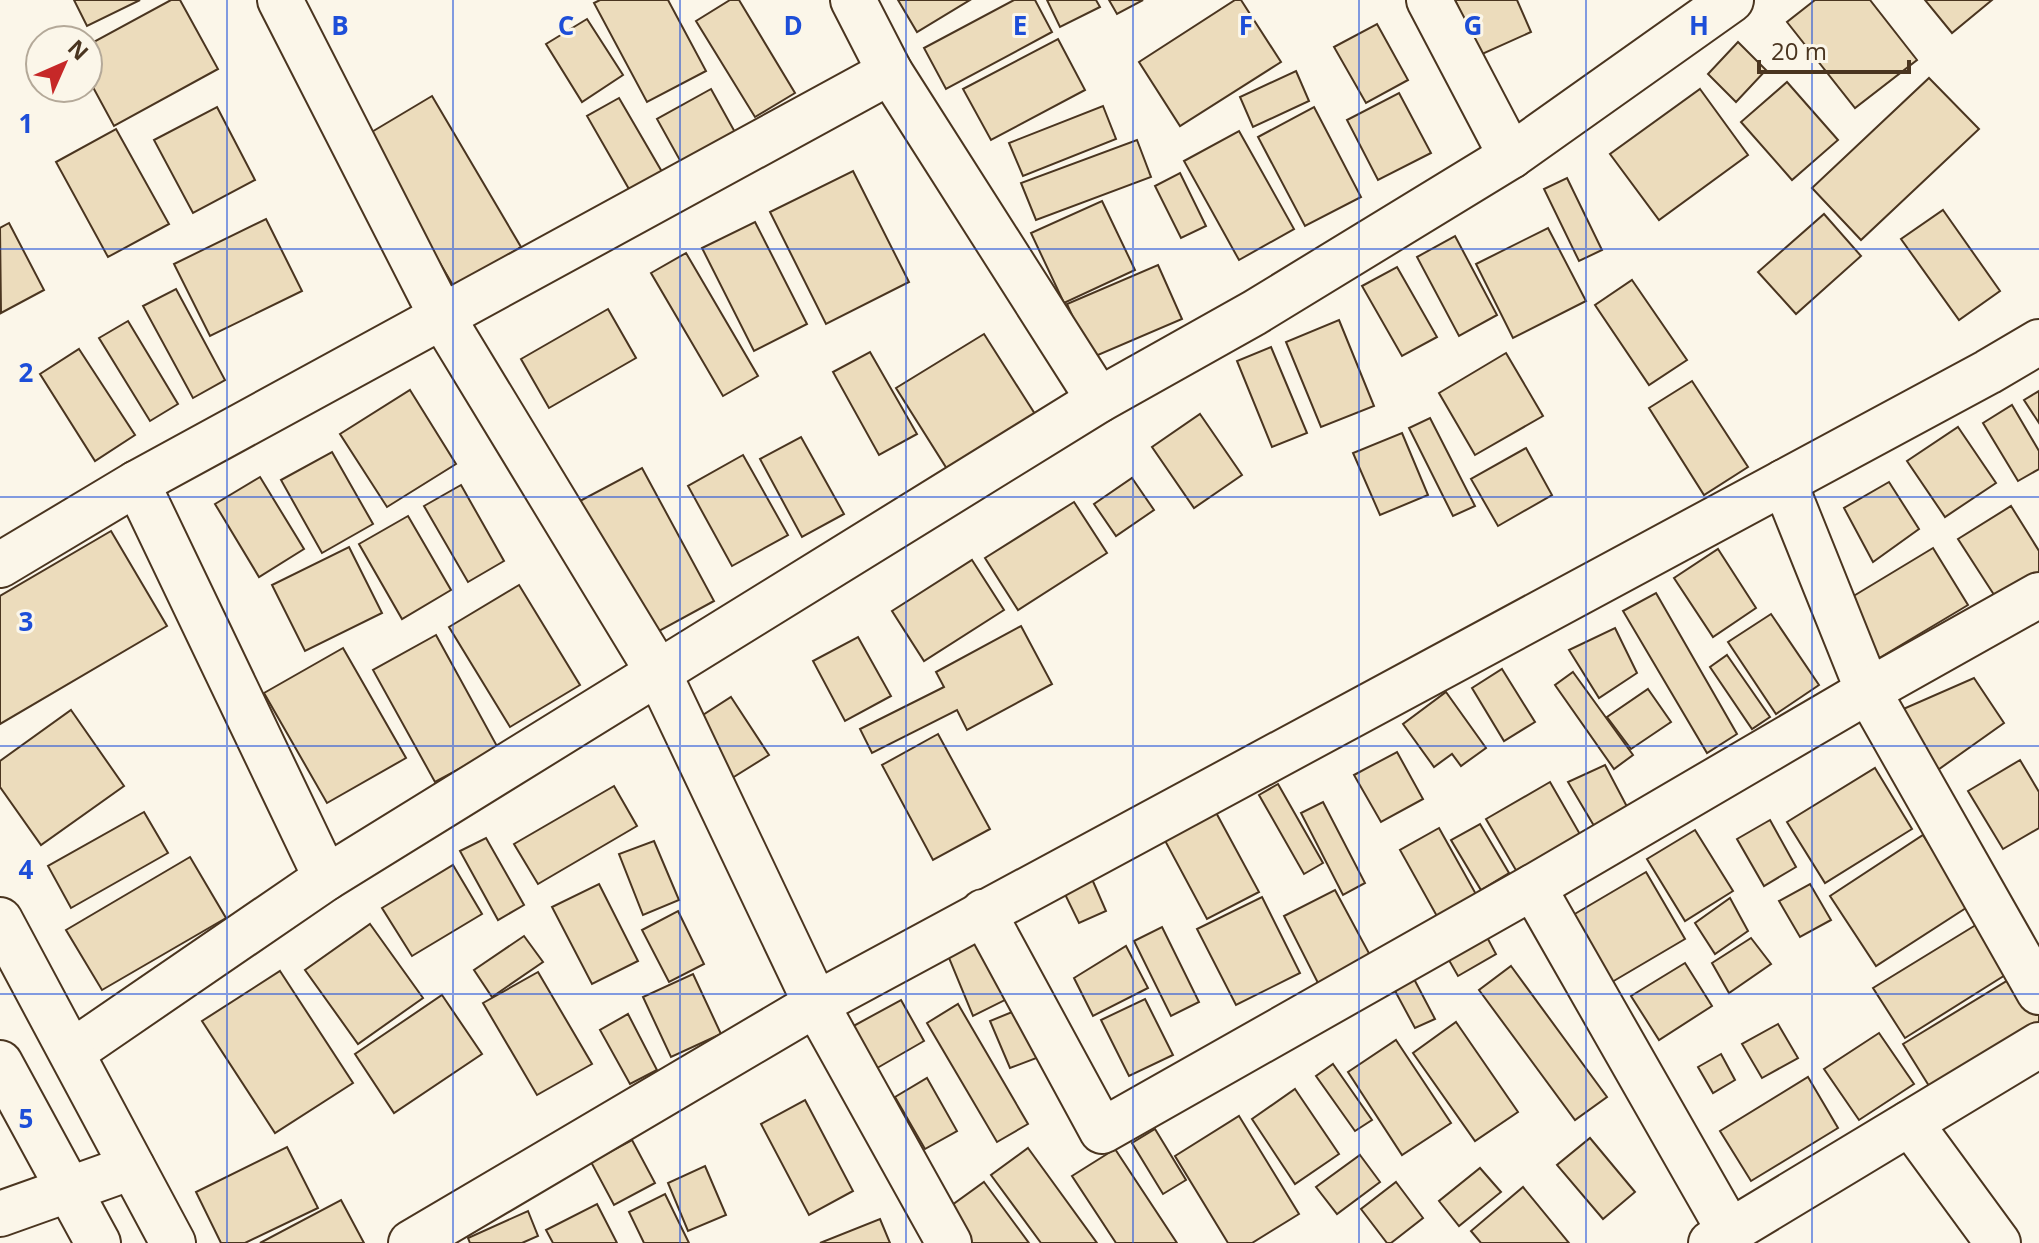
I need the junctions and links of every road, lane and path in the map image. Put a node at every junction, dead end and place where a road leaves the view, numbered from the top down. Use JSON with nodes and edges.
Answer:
{"nodes":[{"id":1,"x":280,"y":0,"type":"edge"},
{"id":2,"x":853,"y":0,"type":"edge"},
{"id":3,"x":1429,"y":0,"type":"edge"},
{"id":4,"x":1731,"y":0,"type":"edge"},
{"id":5,"x":890,"y":72,"type":"junction"},
{"id":6,"x":1511,"y":156,"type":"junction"},
{"id":7,"x":441,"y":315,"type":"junction"},
{"id":8,"x":2039,"y":342,"type":"edge"},
{"id":9,"x":1099,"y":400,"type":"junction"},
{"id":10,"x":1784,"y":482,"type":"junction"},
{"id":11,"x":137,"y":483,"type":"junction"},
{"id":12,"x":0,"y":565,"type":"edge"},
{"id":13,"x":2039,"y":595,"type":"edge"},
{"id":14,"x":658,"y":672,"type":"junction"},
{"id":15,"x":1868,"y":691,"type":"junction"},
{"id":16,"x":326,"y":878,"type":"junction"},
{"id":17,"x":1533,"y":887,"type":"junction"},
{"id":18,"x":983,"y":912,"type":"junction"},
{"id":19,"x":0,"y":920,"type":"edge"},
{"id":20,"x":2039,"y":992,"type":"edge"},
{"id":21,"x":816,"y":1004,"type":"junction"},
{"id":22,"x":2039,"y":1045,"type":"edge"},
{"id":23,"x":72,"y":1052,"type":"junction"},
{"id":24,"x":0,"y":1063,"type":"edge"},
{"id":25,"x":1910,"y":1123,"type":"junction"},
{"id":26,"x":132,"y":1167,"type":"junction"},
{"id":27,"x":70,"y":1190,"type":"junction"},
{"id":28,"x":0,"y":1214,"type":"edge"},
{"id":29,"x":1720,"y":1238,"type":"edge"},
{"id":30,"x":98,"y":1243,"type":"edge"},
{"id":31,"x":173,"y":1243,"type":"edge"},
{"id":32,"x":411,"y":1243,"type":"edge"},
{"id":33,"x":949,"y":1243,"type":"edge"},
{"id":34,"x":1998,"y":1243,"type":"edge"}],
"edges":[{"from":1,"to":7,"type":"street"},
{"from":2,"to":5,"type":"street"},
{"from":3,"to":6,"type":"street"},
{"from":4,"to":6,"type":"street"},
{"from":5,"to":7,"type":"street"},
{"from":5,"to":9,"type":"street"},
{"from":6,"to":9,"type":"street"},
{"from":7,"to":11,"type":"street"},
{"from":7,"to":14,"type":"street"},
{"from":8,"to":10,"type":"street"},
{"from":9,"to":14,"type":"street"},
{"from":10,"to":15,"type":"street"},
{"from":10,"to":18,"type":"street"},
{"from":11,"to":12,"type":"street"},
{"from":11,"to":16,"type":"street"},
{"from":13,"to":15,"type":"street"},
{"from":14,"to":16,"type":"street"},
{"from":14,"to":21,"type":"street"},
{"from":15,"to":17,"type":"street"},
{"from":15,"to":20,"type":"street"},
{"from":16,"to":23,"type":"street"},
{"from":17,"to":18,"type":"street"},
{"from":17,"to":29,"type":"street"},
{"from":18,"to":21,"type":"street"},
{"from":19,"to":23,"type":"street"},
{"from":21,"to":32,"type":"street"},
{"from":21,"to":33,"type":"street"},
{"from":22,"to":25,"type":"street"},
{"from":23,"to":26,"type":"street"},
{"from":24,"to":27,"type":"street"},
{"from":25,"to":29,"type":"street"},
{"from":25,"to":34,"type":"street"},
{"from":26,"to":27,"type":"street"},
{"from":26,"to":31,"type":"street"},
{"from":27,"to":28,"type":"street"},
{"from":27,"to":30,"type":"street"}]}
